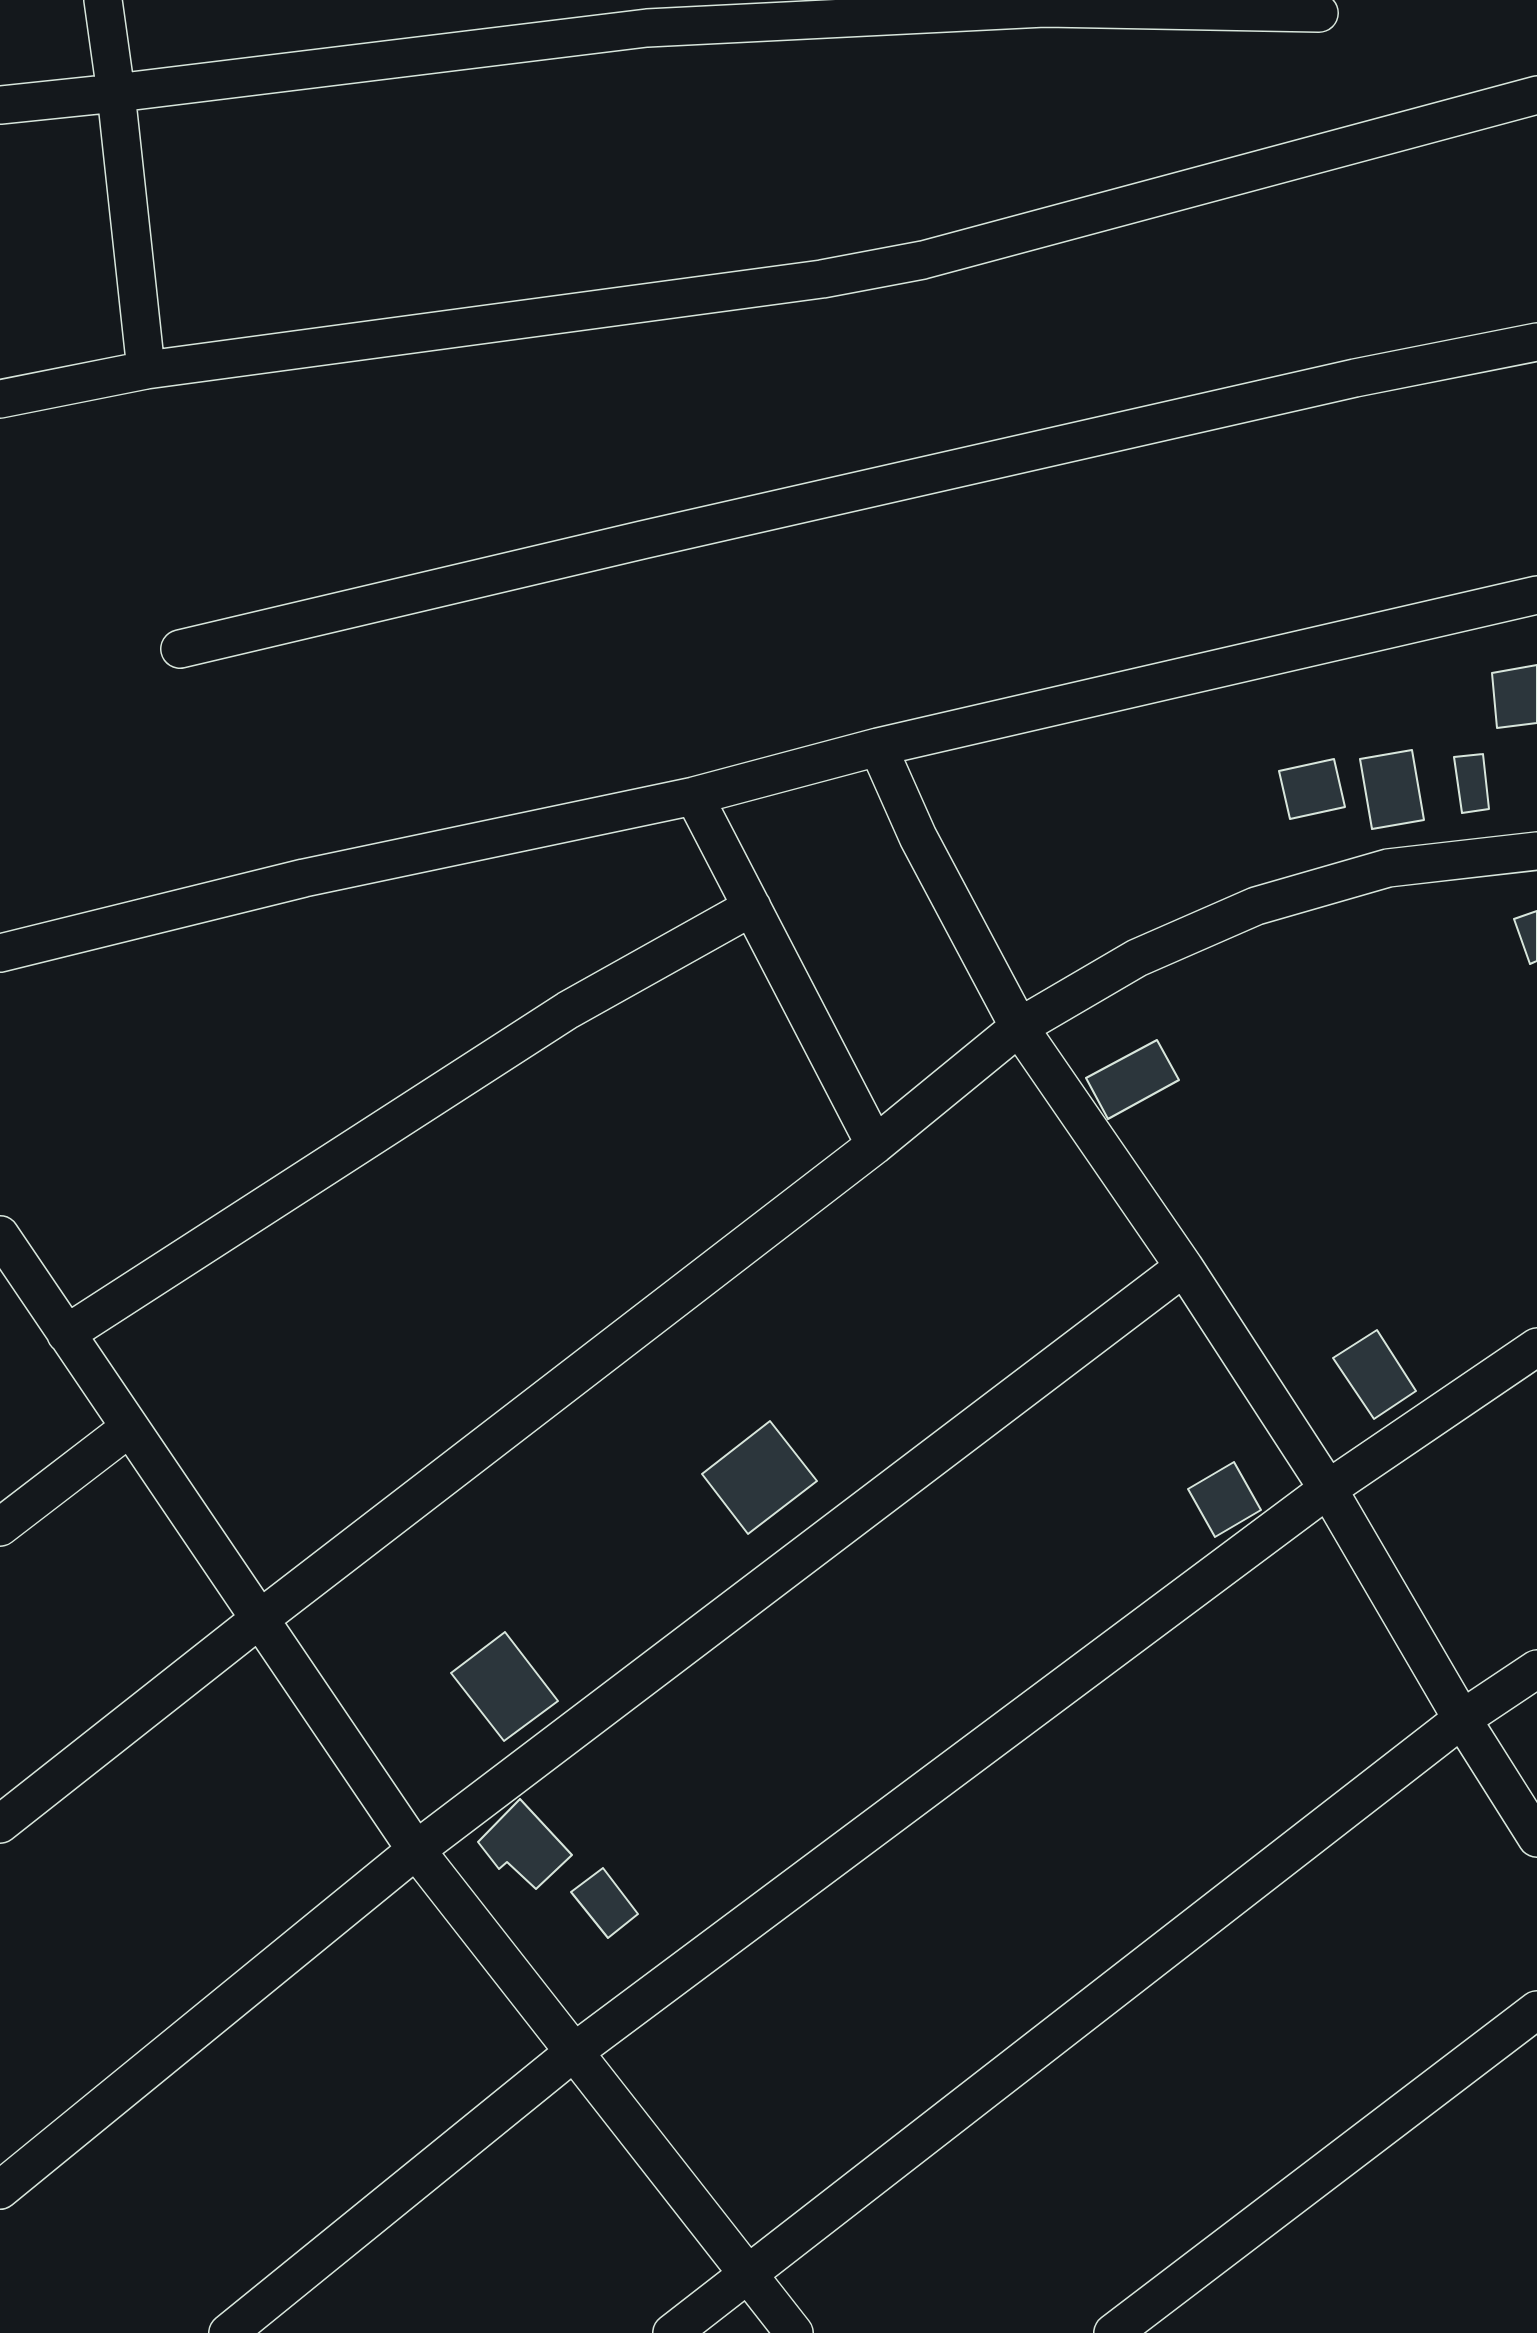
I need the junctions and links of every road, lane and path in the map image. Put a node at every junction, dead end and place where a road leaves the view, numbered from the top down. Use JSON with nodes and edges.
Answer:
{"nodes":[{"id":1,"x":103,"y":0,"type":"edge"},
{"id":2,"x":1319,"y":13,"type":"dead end"},
{"id":3,"x":116,"y":93,"type":"junction"},
{"id":4,"x":1537,"y":95,"type":"edge"},
{"id":5,"x":0,"y":105,"type":"edge"},
{"id":6,"x":1537,"y":342,"type":"edge"},
{"id":7,"x":146,"y":370,"type":"junction"},
{"id":8,"x":0,"y":399,"type":"edge"},
{"id":9,"x":1537,"y":596,"type":"edge"},
{"id":10,"x":180,"y":649,"type":"dead end"},
{"id":11,"x":878,"y":747,"type":"junction"},
{"id":12,"x":694,"y":796,"type":"junction"},
{"id":13,"x":1537,"y":851,"type":"edge"},
{"id":14,"x":752,"y":907,"type":"junction"},
{"id":15,"x":0,"y":953,"type":"edge"},
{"id":16,"x":1019,"y":1027,"type":"junction"},
{"id":17,"x":875,"y":1145,"type":"junction"},
{"id":18,"x":0,"y":1235,"type":"edge"},
{"id":19,"x":1184,"y":1267,"type":"junction"},
{"id":20,"x":66,"y":1334,"type":"junction"},
{"id":21,"x":1537,"y":1347,"type":"edge"},
{"id":22,"x":129,"y":1428,"type":"junction"},
{"id":23,"x":1328,"y":1489,"type":"junction"},
{"id":24,"x":0,"y":1527,"type":"edge"},
{"id":25,"x":261,"y":1618,"type":"junction"},
{"id":26,"x":1537,"y":1669,"type":"edge"},
{"id":27,"x":1462,"y":1719,"type":"junction"},
{"id":28,"x":0,"y":1824,"type":"edge"},
{"id":29,"x":1537,"y":1838,"type":"edge"},
{"id":30,"x":416,"y":1850,"type":"junction"},
{"id":31,"x":1537,"y":2010,"type":"edge"},
{"id":32,"x":574,"y":2052,"type":"junction"},
{"id":33,"x":0,"y":2190,"type":"edge"},
{"id":34,"x":747,"y":2273,"type":"junction"},
{"id":35,"x":228,"y":2333,"type":"edge"},
{"id":36,"x":672,"y":2333,"type":"edge"},
{"id":37,"x":794,"y":2333,"type":"edge"},
{"id":38,"x":1113,"y":2333,"type":"edge"}],
"edges":[{"from":1,"to":3,"type":"street"},
{"from":2,"to":3,"type":"street"},
{"from":3,"to":5,"type":"street"},
{"from":3,"to":7,"type":"street"},
{"from":4,"to":7,"type":"street"},
{"from":6,"to":10,"type":"street"},
{"from":7,"to":8,"type":"street"},
{"from":9,"to":11,"type":"street"},
{"from":11,"to":12,"type":"street"},
{"from":11,"to":16,"type":"street"},
{"from":12,"to":14,"type":"street"},
{"from":12,"to":15,"type":"street"},
{"from":13,"to":16,"type":"street"},
{"from":14,"to":17,"type":"street"},
{"from":14,"to":20,"type":"street"},
{"from":16,"to":17,"type":"street"},
{"from":16,"to":19,"type":"street"},
{"from":17,"to":25,"type":"street"},
{"from":18,"to":20,"type":"street"},
{"from":19,"to":23,"type":"street"},
{"from":19,"to":30,"type":"street"},
{"from":20,"to":22,"type":"street"},
{"from":21,"to":23,"type":"street"},
{"from":22,"to":24,"type":"street"},
{"from":22,"to":25,"type":"street"},
{"from":23,"to":27,"type":"street"},
{"from":23,"to":32,"type":"street"},
{"from":25,"to":28,"type":"street"},
{"from":25,"to":30,"type":"street"},
{"from":26,"to":27,"type":"street"},
{"from":27,"to":29,"type":"street"},
{"from":27,"to":34,"type":"street"},
{"from":30,"to":32,"type":"street"},
{"from":30,"to":33,"type":"street"},
{"from":31,"to":38,"type":"street"},
{"from":32,"to":34,"type":"street"},
{"from":32,"to":35,"type":"street"},
{"from":34,"to":36,"type":"street"},
{"from":34,"to":37,"type":"street"}]}
